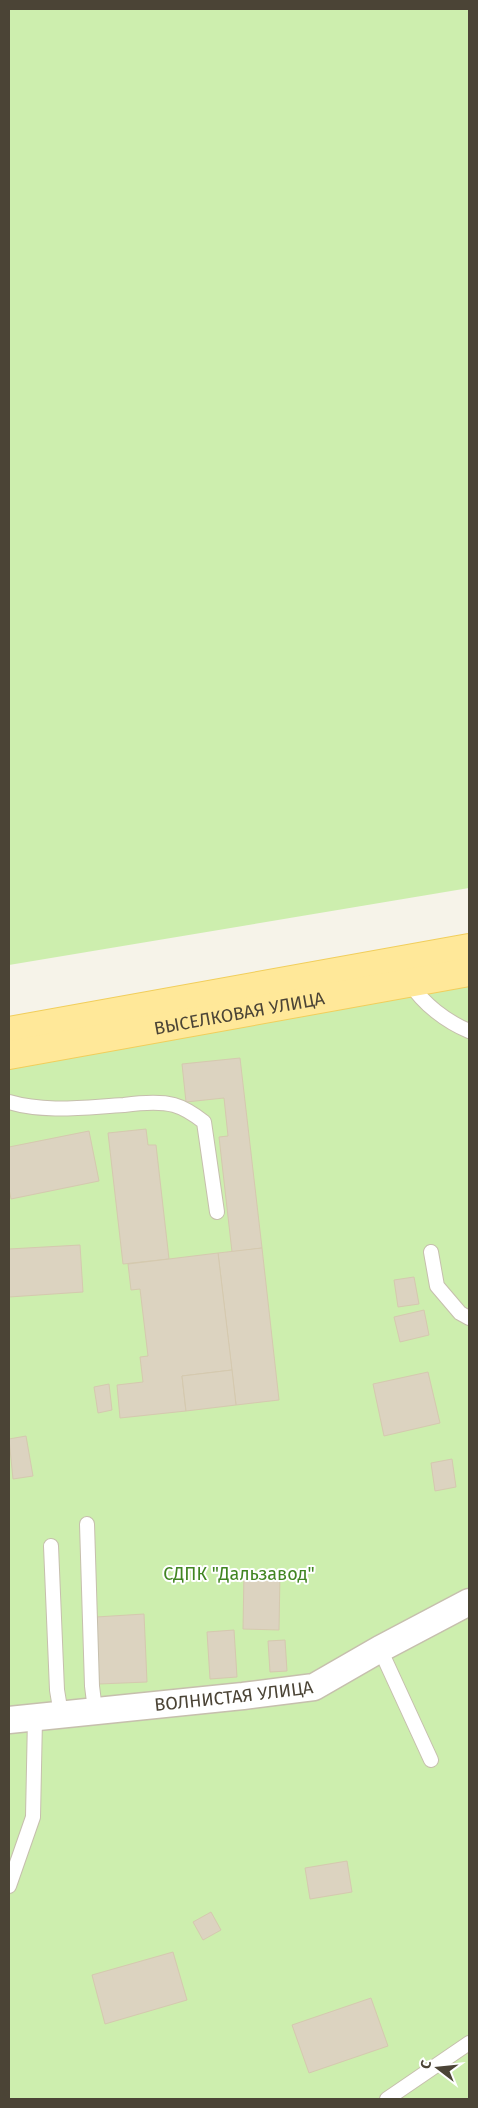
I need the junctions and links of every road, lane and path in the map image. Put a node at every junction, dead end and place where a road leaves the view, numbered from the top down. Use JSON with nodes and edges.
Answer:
{"nodes":[{"id":1,"x":467,"y":968,"type":"edge"},
{"id":2,"x":410,"y":983,"type":"junction"},
{"id":3,"x":9,"y":1031,"type":"edge"},
{"id":4,"x":469,"y":1031,"type":"edge"},
{"id":5,"x":9,"y":1055,"type":"edge"},
{"id":6,"x":9,"y":1102,"type":"edge"},
{"id":7,"x":217,"y":1212,"type":"dead end"},
{"id":8,"x":431,"y":1252,"type":"dead end"},
{"id":9,"x":469,"y":1318,"type":"edge"},
{"id":10,"x":87,"y":1524,"type":"dead end"},
{"id":11,"x":51,"y":1546,"type":"dead end"},
{"id":12,"x":469,"y":1602,"type":"edge"},
{"id":13,"x":380,"y":1648,"type":"junction"},
{"id":14,"x":95,"y":1710,"type":"junction"},
{"id":15,"x":62,"y":1714,"type":"junction"},
{"id":16,"x":35,"y":1718,"type":"junction"},
{"id":17,"x":9,"y":1720,"type":"edge"},
{"id":18,"x":430,"y":1760,"type":"dead end"},
{"id":19,"x":9,"y":1886,"type":"edge"},
{"id":20,"x":469,"y":2043,"type":"edge"},
{"id":21,"x":387,"y":2099,"type":"edge"}],
"edges":[{"from":1,"to":2,"type":"main road","name":"ВЫСЕЛКОВАЯ УЛИЦА"},
{"from":1,"to":3,"type":"main road","name":"ВЫСЕЛКОВАЯ УЛИЦА"},
{"from":2,"to":4,"type":"lane"},
{"from":2,"to":5,"type":"main road","name":"ВЫСЕЛКОВАЯ УЛИЦА"},
{"from":6,"to":7,"type":"lane"},
{"from":8,"to":9,"type":"lane"},
{"from":10,"to":14,"type":"lane"},
{"from":11,"to":15,"type":"lane"},
{"from":12,"to":13,"type":"street","name":"ВОЛНИСТАЯ УЛИЦА"},
{"from":13,"to":14,"type":"street","name":"ВОЛНИСТАЯ УЛИЦА"},
{"from":13,"to":18,"type":"lane"},
{"from":14,"to":15,"type":"street","name":"ВОЛНИСТАЯ УЛИЦА"},
{"from":15,"to":16,"type":"street","name":"ВОЛНИСТАЯ УЛИЦА"},
{"from":16,"to":17,"type":"street","name":"ВОЛНИСТАЯ УЛИЦА"},
{"from":16,"to":19,"type":"lane"},
{"from":20,"to":21,"type":"lane"}]}
